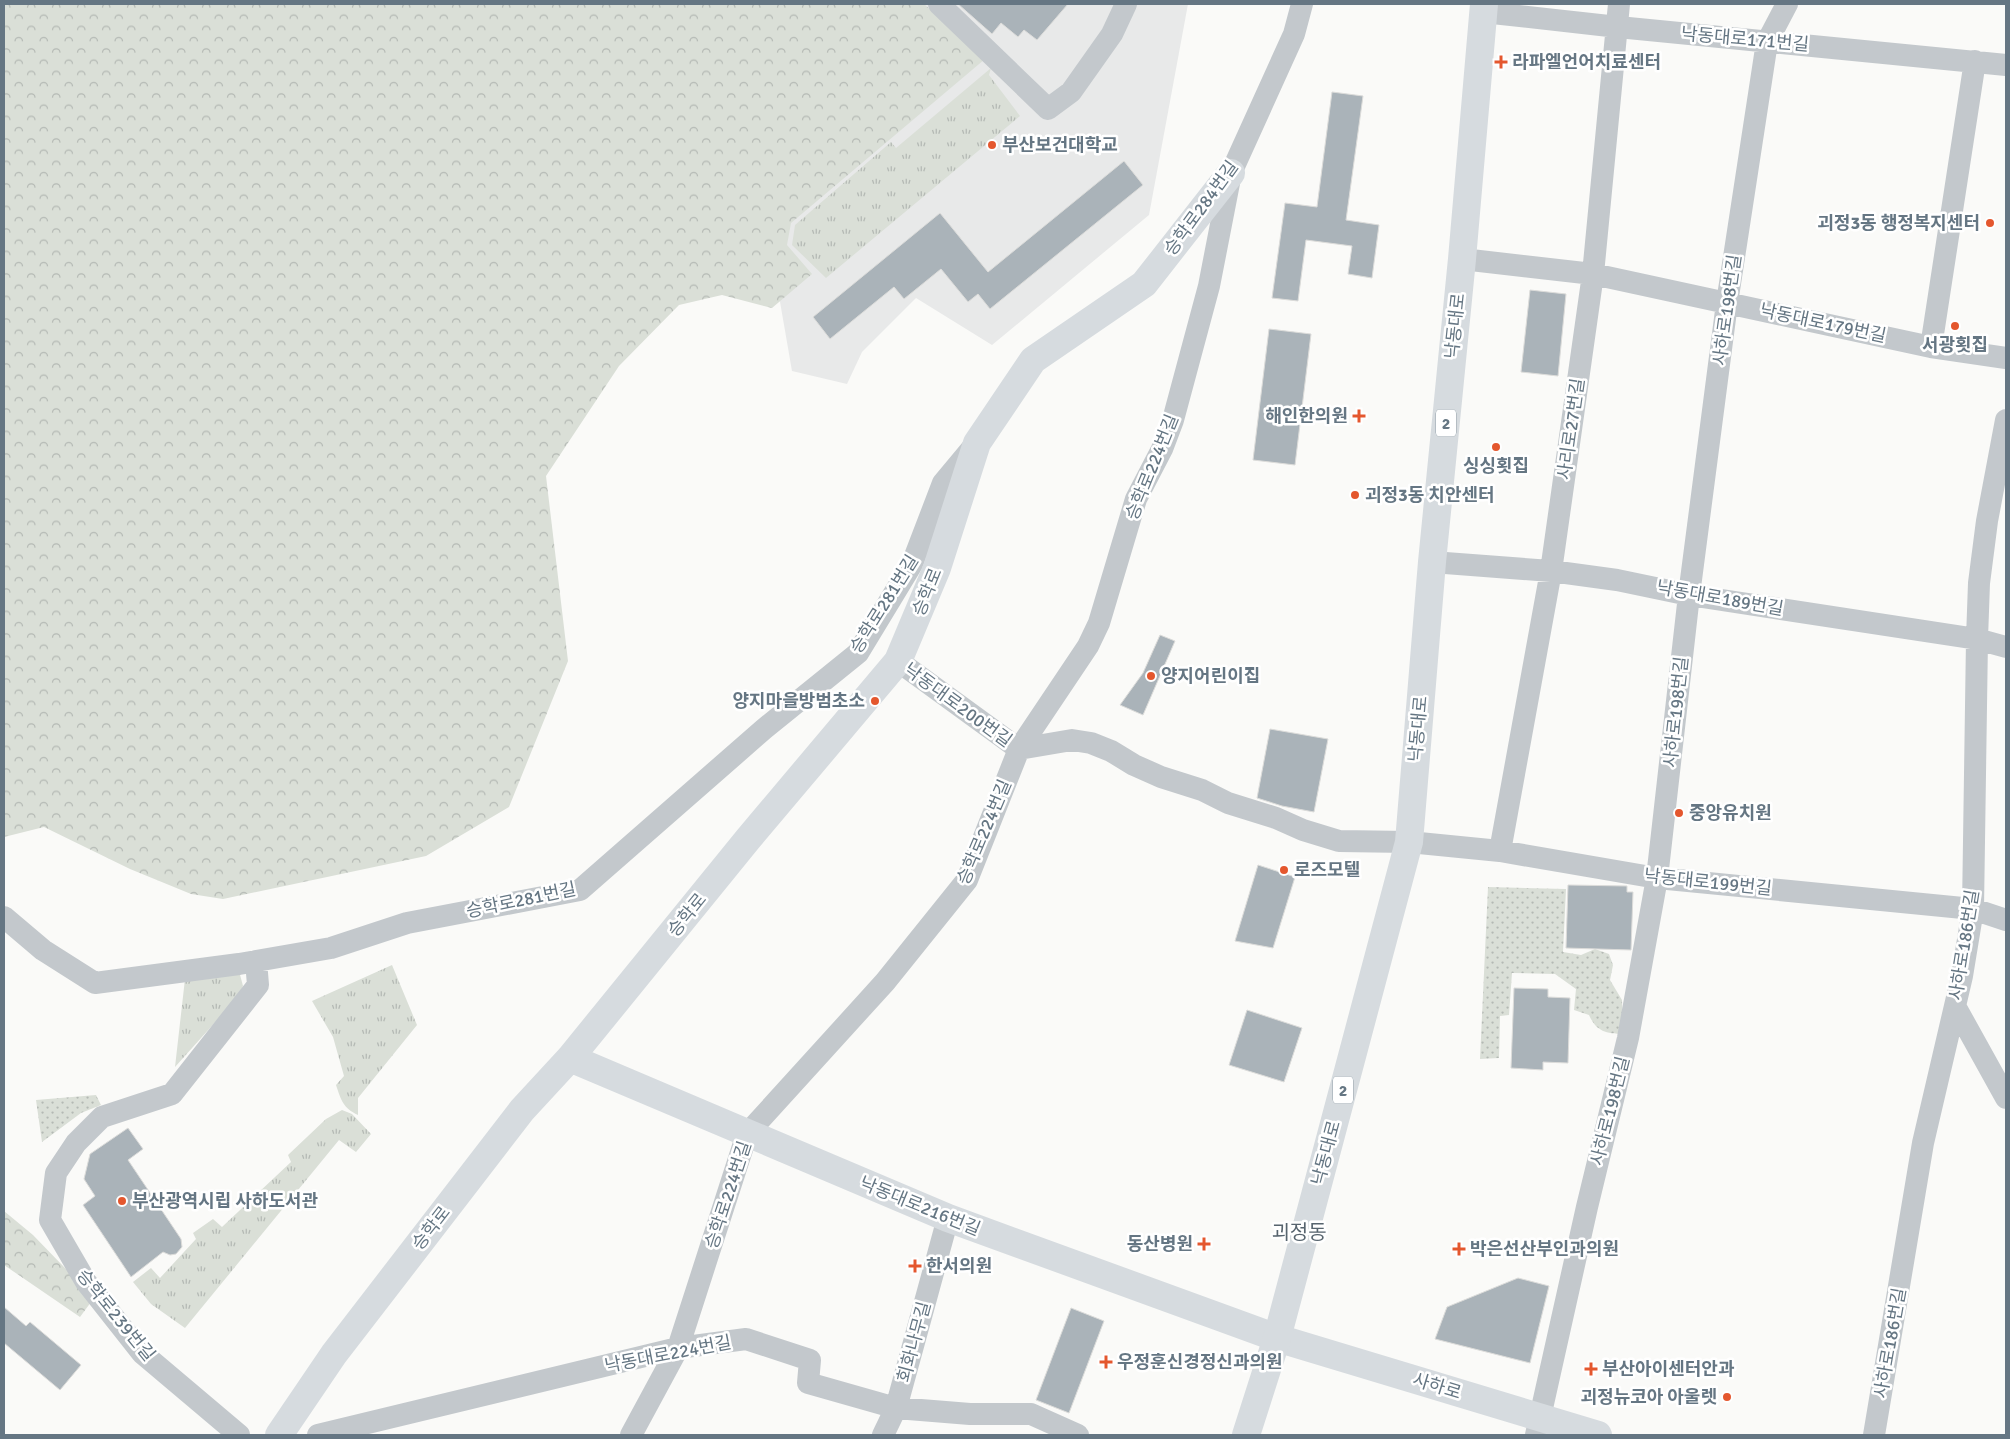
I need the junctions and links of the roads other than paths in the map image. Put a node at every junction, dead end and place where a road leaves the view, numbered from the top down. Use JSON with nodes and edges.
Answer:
{"nodes":[{"id":1,"x":939,"y":4,"type":"edge"},
{"id":2,"x":1126,"y":4,"type":"edge"},
{"id":3,"x":1302,"y":4,"type":"edge"},
{"id":4,"x":1619,"y":4,"type":"edge"},
{"id":5,"x":1786,"y":4,"type":"edge"},
{"id":6,"x":1484,"y":8,"type":"edge"},
{"id":7,"x":1618,"y":27,"type":"junction"},
{"id":8,"x":1766,"y":42,"type":"junction"},
{"id":9,"x":1976,"y":61,"type":"junction"},
{"id":10,"x":2006,"y":65,"type":"edge"},
{"id":11,"x":1231,"y":173,"type":"junction"},
{"id":12,"x":1462,"y":259,"type":"junction"},
{"id":13,"x":1593,"y":274,"type":"junction"},
{"id":14,"x":1727,"y":303,"type":"junction"},
{"id":15,"x":1931,"y":347,"type":"junction"},
{"id":16,"x":2006,"y":358,"type":"edge"},
{"id":17,"x":1033,"y":360,"type":"joint"},
{"id":18,"x":2006,"y":420,"type":"edge"},
{"id":19,"x":977,"y":443,"type":"junction"},
{"id":20,"x":1432,"y":562,"type":"junction"},
{"id":21,"x":1551,"y":571,"type":"junction"},
{"id":22,"x":1689,"y":595,"type":"junction"},
{"id":23,"x":1977,"y":639,"type":"junction"},
{"id":24,"x":2006,"y":647,"type":"edge"},
{"id":25,"x":898,"y":661,"type":"junction"},
{"id":26,"x":1018,"y":749,"type":"junction"},
{"id":27,"x":1409,"y":842,"type":"junction"},
{"id":28,"x":1500,"y":851,"type":"junction"},
{"id":29,"x":1657,"y":878,"type":"junction"},
{"id":30,"x":1973,"y":909,"type":"junction"},
{"id":31,"x":4,"y":917,"type":"edge"},
{"id":32,"x":2006,"y":920,"type":"edge"},
{"id":33,"x":256,"y":961,"type":"junction"},
{"id":34,"x":1955,"y":1006,"type":"junction"},
{"id":35,"x":570,"y":1058,"type":"junction"},
{"id":36,"x":2006,"y":1098,"type":"edge"},
{"id":37,"x":747,"y":1134,"type":"junction"},
{"id":38,"x":948,"y":1218,"type":"junction"},
{"id":39,"x":1277,"y":1338,"type":"junction"},
{"id":40,"x":678,"y":1348,"type":"junction"},
{"id":41,"x":896,"y":1408,"type":"junction"},
{"id":42,"x":1538,"y":1426,"type":"edge"},
{"id":43,"x":239,"y":1435,"type":"edge"},
{"id":44,"x":279,"y":1435,"type":"edge"},
{"id":45,"x":318,"y":1435,"type":"edge"},
{"id":46,"x":631,"y":1435,"type":"edge"},
{"id":47,"x":883,"y":1435,"type":"edge"},
{"id":48,"x":1078,"y":1435,"type":"edge"},
{"id":49,"x":1246,"y":1435,"type":"edge"},
{"id":50,"x":1598,"y":1435,"type":"edge"},
{"id":51,"x":1874,"y":1435,"type":"edge"}],
"edges":[{"from":1,"to":2,"type":"street"},
{"from":3,"to":11,"type":"street","name":"승학로284번길"},
{"from":4,"to":7,"type":"street","name":"사리로27번길"},
{"from":5,"to":8,"type":"street","name":"사하로198번길"},
{"from":6,"to":7,"type":"street","name":"낙동대로171번길"},
{"from":6,"to":12,"type":"street","name":"낙동대로","number":"2"},
{"from":7,"to":8,"type":"street","name":"낙동대로171번길"},
{"from":7,"to":13,"type":"street","name":"사리로27번길"},
{"from":8,"to":9,"type":"street","name":"낙동대로171번길"},
{"from":8,"to":14,"type":"street","name":"사하로198번길"},
{"from":9,"to":10,"type":"street","name":"낙동대로171번길"},
{"from":9,"to":15,"type":"street"},
{"from":11,"to":17,"type":"street","name":"승학로284번길"},
{"from":11,"to":26,"type":"street","name":"승학로224번길"},
{"from":12,"to":13,"type":"street","name":"낙동대로179번길"},
{"from":12,"to":20,"type":"street","name":"낙동대로","number":"2"},
{"from":13,"to":14,"type":"street","name":"낙동대로179번길"},
{"from":13,"to":21,"type":"street","name":"사리로27번길"},
{"from":14,"to":15,"type":"street","name":"낙동대로179번길"},
{"from":14,"to":22,"type":"street","name":"사하로198번길"},
{"from":15,"to":16,"type":"street","name":"낙동대로179번길"},
{"from":17,"to":19,"type":"street","name":"승학로"},
{"from":18,"to":23,"type":"street","name":"사하로186번길"},
{"from":19,"to":25,"type":"street","name":"승학로"},
{"from":19,"to":33,"type":"street","name":"승학로281번길"},
{"from":20,"to":21,"type":"street","name":"낙동대로189번길"},
{"from":20,"to":27,"type":"street","name":"낙동대로","number":"2"},
{"from":21,"to":22,"type":"street","name":"낙동대로189번길"},
{"from":21,"to":28,"type":"street","name":"사리로27번길"},
{"from":22,"to":23,"type":"street","name":"낙동대로189번길"},
{"from":22,"to":29,"type":"street","name":"사하로198번길"},
{"from":23,"to":24,"type":"street","name":"낙동대로189번길"},
{"from":23,"to":30,"type":"street","name":"사하로186번길"},
{"from":25,"to":26,"type":"street","name":"낙동대로200번길"},
{"from":25,"to":35,"type":"street","name":"승학로"},
{"from":26,"to":27,"type":"street","name":"낙동대로199번길"},
{"from":26,"to":37,"type":"street","name":"승학로224번길"},
{"from":27,"to":28,"type":"street","name":"낙동대로199번길"},
{"from":27,"to":39,"type":"street","name":"낙동대로","number":"2"},
{"from":28,"to":29,"type":"street","name":"낙동대로199번길"},
{"from":29,"to":30,"type":"street","name":"낙동대로199번길"},
{"from":29,"to":42,"type":"street","name":"사하로198번길"},
{"from":30,"to":32,"type":"street","name":"낙동대로199번길"},
{"from":30,"to":34,"type":"street","name":"사하로186번길"},
{"from":31,"to":33,"type":"street","name":"승학로281번길"},
{"from":33,"to":43,"type":"street","name":"승학로239번길"},
{"from":34,"to":36,"type":"street"},
{"from":34,"to":51,"type":"street","name":"사하로186번길"},
{"from":35,"to":37,"type":"street","name":"낙동대로216번길"},
{"from":35,"to":44,"type":"street","name":"승학로"},
{"from":37,"to":38,"type":"street","name":"낙동대로216번길"},
{"from":37,"to":40,"type":"street","name":"승학로224번길"},
{"from":38,"to":39,"type":"street","name":"낙동대로216번길"},
{"from":38,"to":41,"type":"street","name":"회화나무길"},
{"from":39,"to":42,"type":"street","name":"사하로"},
{"from":39,"to":49,"type":"street","name":"낙동대로","number":"2"},
{"from":40,"to":41,"type":"street","name":"낙동대로224번길"},
{"from":40,"to":45,"type":"street","name":"낙동대로224번길"},
{"from":40,"to":46,"type":"street","name":"승학로224번길"},
{"from":41,"to":47,"type":"street","name":"회화나무길"},
{"from":41,"to":48,"type":"street","name":"낙동대로224번길"},
{"from":42,"to":50,"type":"street","name":"사하로"}]}
